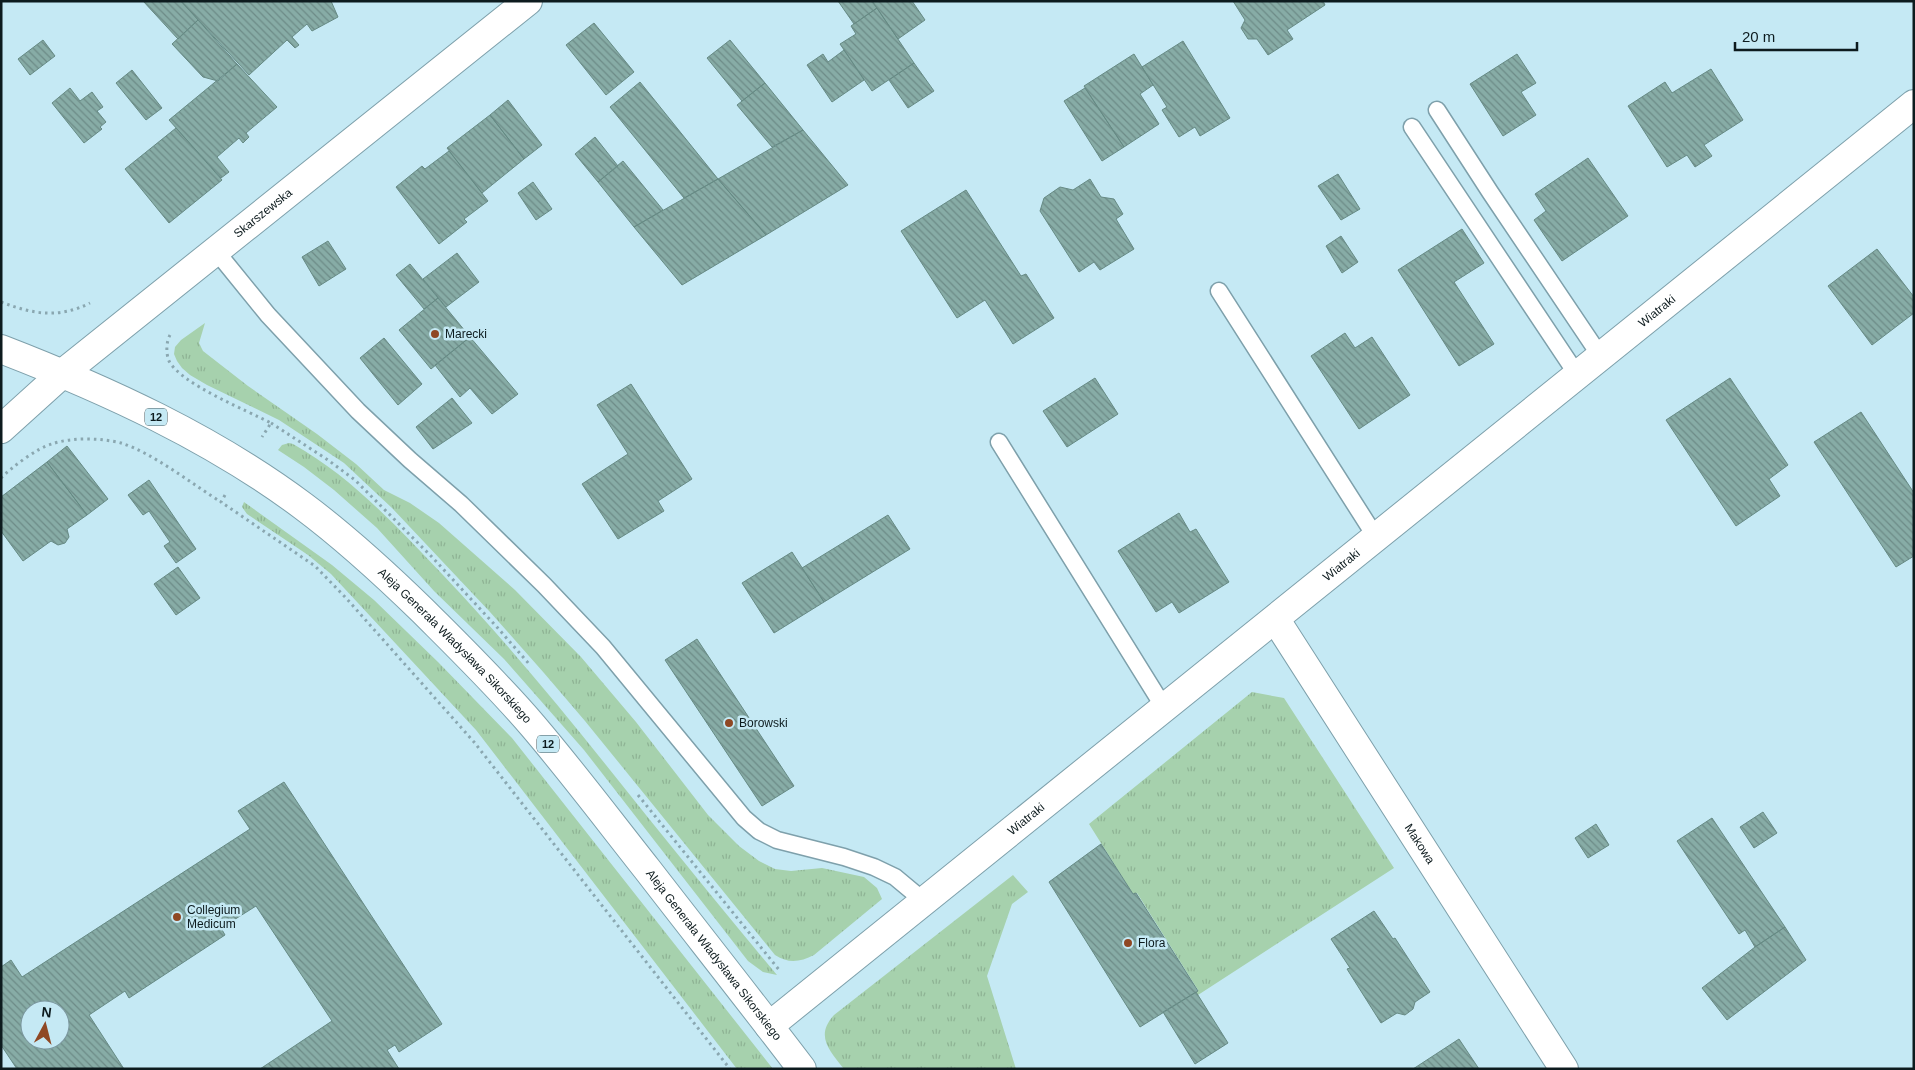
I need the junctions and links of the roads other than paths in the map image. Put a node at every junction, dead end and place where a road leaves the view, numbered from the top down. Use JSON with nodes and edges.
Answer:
{"nodes":[{"id":1,"x":528,"y":1,"type":"edge"},
{"id":2,"x":1914,"y":104,"type":"edge"},
{"id":3,"x":1437,"y":110,"type":"dead end"},
{"id":4,"x":1412,"y":127,"type":"dead end"},
{"id":5,"x":216,"y":251,"type":"junction"},
{"id":6,"x":1219,"y":291,"type":"dead end"},
{"id":7,"x":1,"y":349,"type":"edge"},
{"id":8,"x":1601,"y":357,"type":"junction"},
{"id":9,"x":63,"y":373,"type":"junction"},
{"id":10,"x":1578,"y":376,"type":"junction"},
{"id":11,"x":1,"y":429,"type":"edge"},
{"id":12,"x":999,"y":442,"type":"dead end"},
{"id":13,"x":1377,"y":539,"type":"junction"},
{"id":14,"x":1276,"y":620,"type":"junction"},
{"id":15,"x":1166,"y":709,"type":"junction"},
{"id":16,"x":924,"y":902,"type":"junction"},
{"id":17,"x":770,"y":1026,"type":"junction"},
{"id":18,"x":802,"y":1069,"type":"edge"},
{"id":19,"x":1564,"y":1069,"type":"edge"}],
"edges":[{"from":1,"to":5,"type":"street","name":"Skarszewska"},
{"from":2,"to":8,"type":"street","name":"Wiatraki"},
{"from":3,"to":8,"type":"lane"},
{"from":4,"to":10,"type":"lane"},
{"from":5,"to":9,"type":"street","name":"Skarszewska"},
{"from":5,"to":16,"type":"lane"},
{"from":6,"to":13,"type":"lane"},
{"from":7,"to":9,"type":"street","name":"Aleja Generała Władysława Sikorskiego","number":"12"},
{"from":8,"to":10,"type":"street","name":"Wiatraki"},
{"from":9,"to":11,"type":"street","name":"Skarszewska"},
{"from":9,"to":17,"type":"street","name":"Aleja Generała Władysława Sikorskiego","number":"12"},
{"from":10,"to":13,"type":"street","name":"Wiatraki"},
{"from":12,"to":15,"type":"lane"},
{"from":13,"to":14,"type":"street","name":"Wiatraki"},
{"from":14,"to":15,"type":"street","name":"Wiatraki"},
{"from":14,"to":19,"type":"street","name":"Makowa"},
{"from":15,"to":16,"type":"street","name":"Wiatraki"},
{"from":16,"to":17,"type":"street","name":"Wiatraki"},
{"from":17,"to":18,"type":"street","name":"Aleja Generała Władysława Sikorskiego","number":"12"}]}
